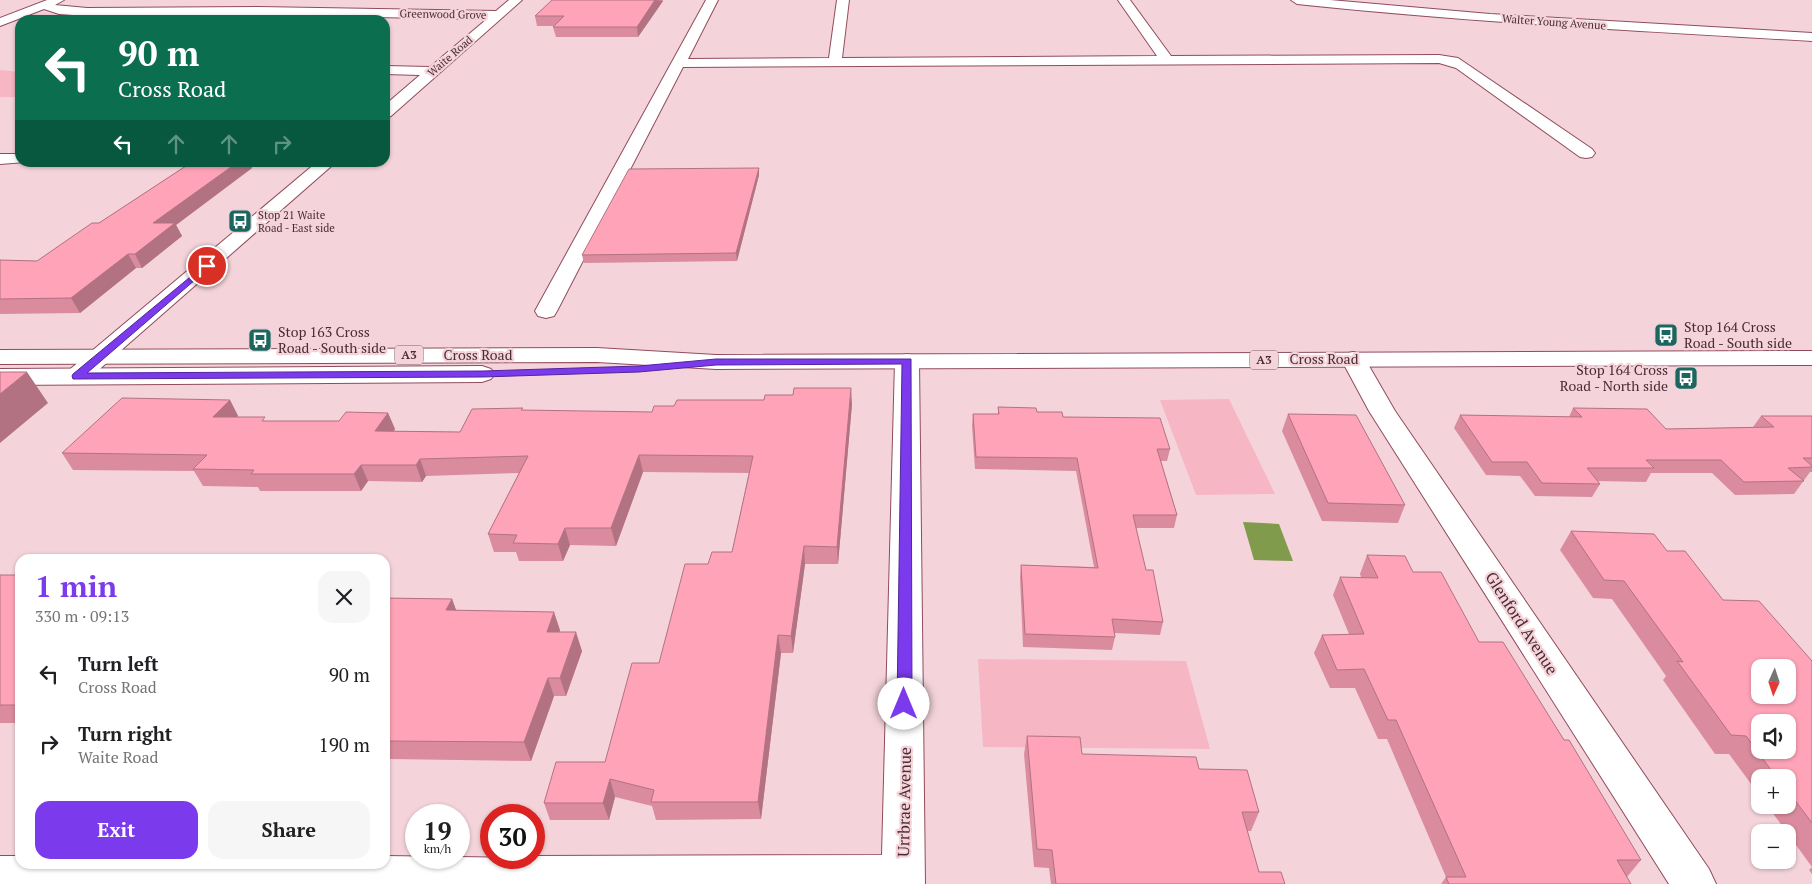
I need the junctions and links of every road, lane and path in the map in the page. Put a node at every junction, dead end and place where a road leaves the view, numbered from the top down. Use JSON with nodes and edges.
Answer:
{"nodes":[{"id":1,"x":58,"y":0,"type":"edge"},
{"id":2,"x":516,"y":0,"type":"edge"},
{"id":3,"x":712,"y":0,"type":"edge"},
{"id":4,"x":843,"y":0,"type":"edge"},
{"id":5,"x":1124,"y":0,"type":"edge"},
{"id":6,"x":1297,"y":0,"type":"edge"},
{"id":7,"x":45,"y":5,"type":"junction"},
{"id":8,"x":259,"y":11,"type":"junction"},
{"id":9,"x":87,"y":12,"type":"junction"},
{"id":10,"x":21,"y":15,"type":"edge"},
{"id":11,"x":65,"y":15,"type":"edge"},
{"id":12,"x":250,"y":15,"type":"edge"},
{"id":13,"x":498,"y":15,"type":"junction"},
{"id":14,"x":15,"y":18,"type":"edge"},
{"id":15,"x":15,"y":22,"type":"edge"},
{"id":16,"x":0,"y":24,"type":"edge"},
{"id":17,"x":1812,"y":37,"type":"edge"},
{"id":18,"x":1168,"y":60,"type":"junction"},
{"id":19,"x":679,"y":62,"type":"junction"},
{"id":20,"x":835,"y":62,"type":"junction"},
{"id":21,"x":390,"y":70,"type":"edge"},
{"id":22,"x":433,"y":71,"type":"junction"},
{"id":23,"x":390,"y":109,"type":"edge"},
{"id":24,"x":1586,"y":153,"type":"dead end"},
{"id":25,"x":0,"y":159,"type":"edge"},
{"id":26,"x":15,"y":159,"type":"edge"},
{"id":27,"x":322,"y":167,"type":"edge"},
{"id":28,"x":546,"y":311,"type":"dead end"},
{"id":29,"x":102,"y":356,"type":"junction"},
{"id":30,"x":0,"y":357,"type":"edge"},
{"id":31,"x":1812,"y":358,"type":"edge"},
{"id":32,"x":1353,"y":359,"type":"junction"},
{"id":33,"x":907,"y":361,"type":"junction"},
{"id":34,"x":716,"y":362,"type":"junction"},
{"id":35,"x":77,"y":376,"type":"junction"},
{"id":36,"x":0,"y":377,"type":"edge"},
{"id":37,"x":0,"y":877,"type":"edge"},
{"id":38,"x":903,"y":880,"type":"edge"},
{"id":39,"x":1694,"y":884,"type":"edge"}],
"edges":[{"from":1,"to":7,"type":"main road"},
{"from":2,"to":13,"type":"main road","name":"Waite Road"},
{"from":3,"to":19,"type":"main road"},
{"from":4,"to":20,"type":"main road"},
{"from":5,"to":18,"type":"main road"},
{"from":6,"to":17,"type":"main road","name":"Walter Young Avenue"},
{"from":7,"to":9,"type":"main road","name":"Greenwood Grove"},
{"from":7,"to":10,"type":"main road"},
{"from":8,"to":9,"type":"main road","name":"Greenwood Grove"},
{"from":8,"to":12,"type":"main road"},
{"from":8,"to":13,"type":"main road","name":"Greenwood Grove"},
{"from":9,"to":11,"type":"main road","name":"Greenwood Grove"},
{"from":13,"to":22,"type":"main road","name":"Waite Road"},
{"from":14,"to":16,"type":"main road"},
{"from":15,"to":16,"type":"main road"},
{"from":18,"to":20,"type":"main road"},
{"from":18,"to":24,"type":"main road"},
{"from":19,"to":20,"type":"main road"},
{"from":19,"to":28,"type":"main road"},
{"from":21,"to":22,"type":"main road"},
{"from":22,"to":23,"type":"main road","name":"Waite Road"},
{"from":25,"to":26,"type":"main road"},
{"from":27,"to":29,"type":"main road"},
{"from":29,"to":30,"type":"main road","name":"Cross Road","number":"A3"},
{"from":29,"to":34,"type":"main road","name":"Cross Road","number":"A3"},
{"from":29,"to":35,"type":"main road"},
{"from":31,"to":32,"type":"main road","name":"Cross Road","number":"A3"},
{"from":32,"to":33,"type":"main road","name":"Cross Road","number":"A3"},
{"from":32,"to":39,"type":"main road","name":"Glenford Avenue"},
{"from":33,"to":34,"type":"main road","name":"Cross Road","number":"A3"},
{"from":33,"to":38,"type":"main road","name":"Urrbrae Avenue"},
{"from":34,"to":35,"type":"main road","name":"Cross Road","number":"A3"},
{"from":35,"to":36,"type":"main road","name":"Cross Road","number":"A3"},
{"from":37,"to":38,"type":"main road"}]}
